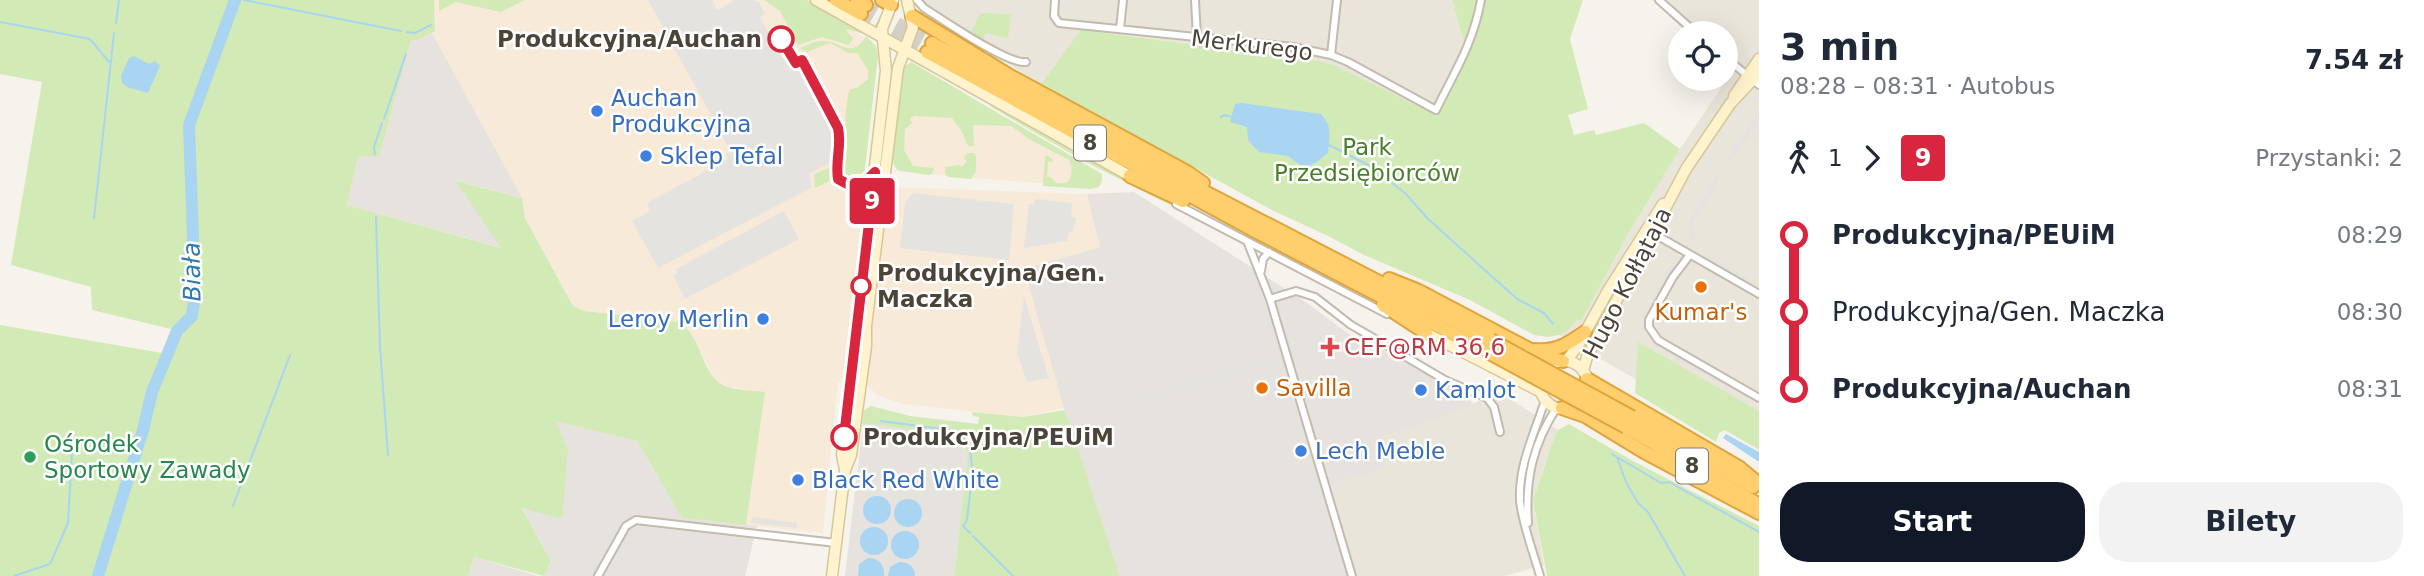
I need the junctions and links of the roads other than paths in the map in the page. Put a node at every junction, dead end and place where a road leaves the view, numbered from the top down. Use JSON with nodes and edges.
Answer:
{"nodes":[{"id":1,"x":817,"y":0,"type":"edge"},
{"id":2,"x":836,"y":0,"type":"edge"},
{"id":3,"x":908,"y":0,"type":"edge"},
{"id":4,"x":917,"y":0,"type":"edge"},
{"id":5,"x":1055,"y":0,"type":"edge"},
{"id":6,"x":1123,"y":0,"type":"edge"},
{"id":7,"x":1195,"y":0,"type":"edge"},
{"id":8,"x":1337,"y":0,"type":"edge"},
{"id":9,"x":1481,"y":0,"type":"edge"},
{"id":10,"x":1659,"y":0,"type":"edge"},
{"id":11,"x":889,"y":2,"type":"edge"},
{"id":12,"x":861,"y":6,"type":"tunnel mouth"},
{"id":13,"x":912,"y":16,"type":"junction"},
{"id":14,"x":1683,"y":21,"type":"edge"},
{"id":15,"x":1120,"y":29,"type":"junction"},
{"id":16,"x":1197,"y":37,"type":"junction"},
{"id":17,"x":883,"y":38,"type":"junction"},
{"id":18,"x":905,"y":50,"type":"junction"},
{"id":19,"x":1331,"y":55,"type":"junction"},
{"id":20,"x":1759,"y":59,"type":"edge"},
{"id":21,"x":1026,"y":62,"type":"dead end"},
{"id":22,"x":1738,"y":67,"type":"edge"},
{"id":23,"x":1754,"y":79,"type":"edge"},
{"id":24,"x":1130,"y":176,"type":"joint"},
{"id":25,"x":1240,"y":209,"type":"junction"},
{"id":26,"x":1649,"y":231,"type":"junction"},
{"id":27,"x":1251,"y":236,"type":"junction"},
{"id":28,"x":1269,"y":252,"type":"junction"},
{"id":29,"x":1689,"y":256,"type":"junction"},
{"id":30,"x":1328,"y":262,"type":"junction"},
{"id":31,"x":1261,"y":273,"type":"junction"},
{"id":32,"x":1759,"y":294,"type":"edge"},
{"id":33,"x":1270,"y":299,"type":"junction"},
{"id":34,"x":1426,"y":332,"type":"junction"},
{"id":35,"x":1584,"y":332,"type":"junction"},
{"id":36,"x":1531,"y":350,"type":"junction"},
{"id":37,"x":1564,"y":361,"type":"junction"},
{"id":38,"x":1585,"y":375,"type":"junction"},
{"id":39,"x":1543,"y":396,"type":"junction"},
{"id":40,"x":854,"y":397,"type":"junction"},
{"id":41,"x":1759,"y":398,"type":"edge"},
{"id":42,"x":1560,"y":408,"type":"junction"},
{"id":43,"x":1629,"y":422,"type":"junction"},
{"id":44,"x":1500,"y":432,"type":"dead end"},
{"id":45,"x":1759,"y":484,"type":"edge"},
{"id":46,"x":1759,"y":490,"type":"edge"},
{"id":47,"x":1759,"y":505,"type":"edge"},
{"id":48,"x":1759,"y":513,"type":"edge"},
{"id":49,"x":1528,"y":532,"type":"junction"},
{"id":50,"x":836,"y":543,"type":"junction"},
{"id":51,"x":598,"y":576,"type":"edge"},
{"id":52,"x":832,"y":576,"type":"edge"},
{"id":53,"x":1352,"y":576,"type":"edge"},
{"id":54,"x":1540,"y":576,"type":"edge"}],
"edges":[{"from":1,"to":17,"type":"street"},
{"from":2,"to":12,"type":"highway"},
{"from":3,"to":13,"type":"street"},
{"from":4,"to":21,"type":"street"},
{"from":5,"to":15,"type":"street","name":"Merkurego"},
{"from":6,"to":15,"type":"street"},
{"from":7,"to":16,"type":"street"},
{"from":8,"to":19,"type":"street"},
{"from":9,"to":19,"type":"street","name":"Merkurego"},
{"from":10,"to":14,"type":"street"},
{"from":11,"to":13,"type":"street"},
{"from":11,"to":17,"type":"street"},
{"from":13,"to":18,"type":"street"},
{"from":13,"to":25,"type":"highway"},
{"from":15,"to":16,"type":"street","name":"Merkurego"},
{"from":16,"to":19,"type":"street","name":"Merkurego"},
{"from":17,"to":18,"type":"street"},
{"from":17,"to":40,"type":"street"},
{"from":18,"to":24,"type":"street"},
{"from":18,"to":40,"type":"street"},
{"from":20,"to":23,"type":"street","name":"Hugo Kołłątaja"},
{"from":22,"to":23,"type":"street"},
{"from":23,"to":26,"type":"street","name":"Hugo Kołłątaja"},
{"from":24,"to":27,"type":"highway"},
{"from":25,"to":27,"type":"highway","number":"8"},
{"from":25,"to":30,"type":"highway","number":"8"},
{"from":26,"to":29,"type":"street"},
{"from":26,"to":35,"type":"street","name":"Hugo Kołłątaja"},
{"from":26,"to":38,"type":"street","name":"Hugo Kołłątaja"},
{"from":27,"to":28,"type":"street"},
{"from":27,"to":30,"type":"highway","number":"8"},
{"from":27,"to":31,"type":"street"},
{"from":28,"to":31,"type":"street"},
{"from":28,"to":34,"type":"street"},
{"from":29,"to":32,"type":"street"},
{"from":29,"to":41,"type":"street"},
{"from":30,"to":34,"type":"highway"},
{"from":30,"to":36,"type":"highway"},
{"from":30,"to":43,"type":"highway","number":"8","bridge":true},
{"from":31,"to":33,"type":"street"},
{"from":33,"to":44,"type":"street"},
{"from":33,"to":53,"type":"street"},
{"from":34,"to":39,"type":"street"},
{"from":35,"to":36,"type":"highway"},
{"from":35,"to":37,"type":"street","name":"Hugo Kołłątaja"},
{"from":36,"to":37,"type":"highway"},
{"from":37,"to":38,"type":"street"},
{"from":37,"to":39,"type":"street"},
{"from":38,"to":42,"type":"street"},
{"from":38,"to":45,"type":"highway"},
{"from":39,"to":42,"type":"street"},
{"from":39,"to":49,"type":"street"},
{"from":40,"to":50,"type":"street"},
{"from":42,"to":48,"type":"highway"},
{"from":42,"to":49,"type":"street"},
{"from":43,"to":46,"type":"highway","number":"8"},
{"from":43,"to":47,"type":"highway","number":"8"},
{"from":49,"to":54,"type":"street"},
{"from":50,"to":51,"type":"street"},
{"from":50,"to":52,"type":"street"}]}
